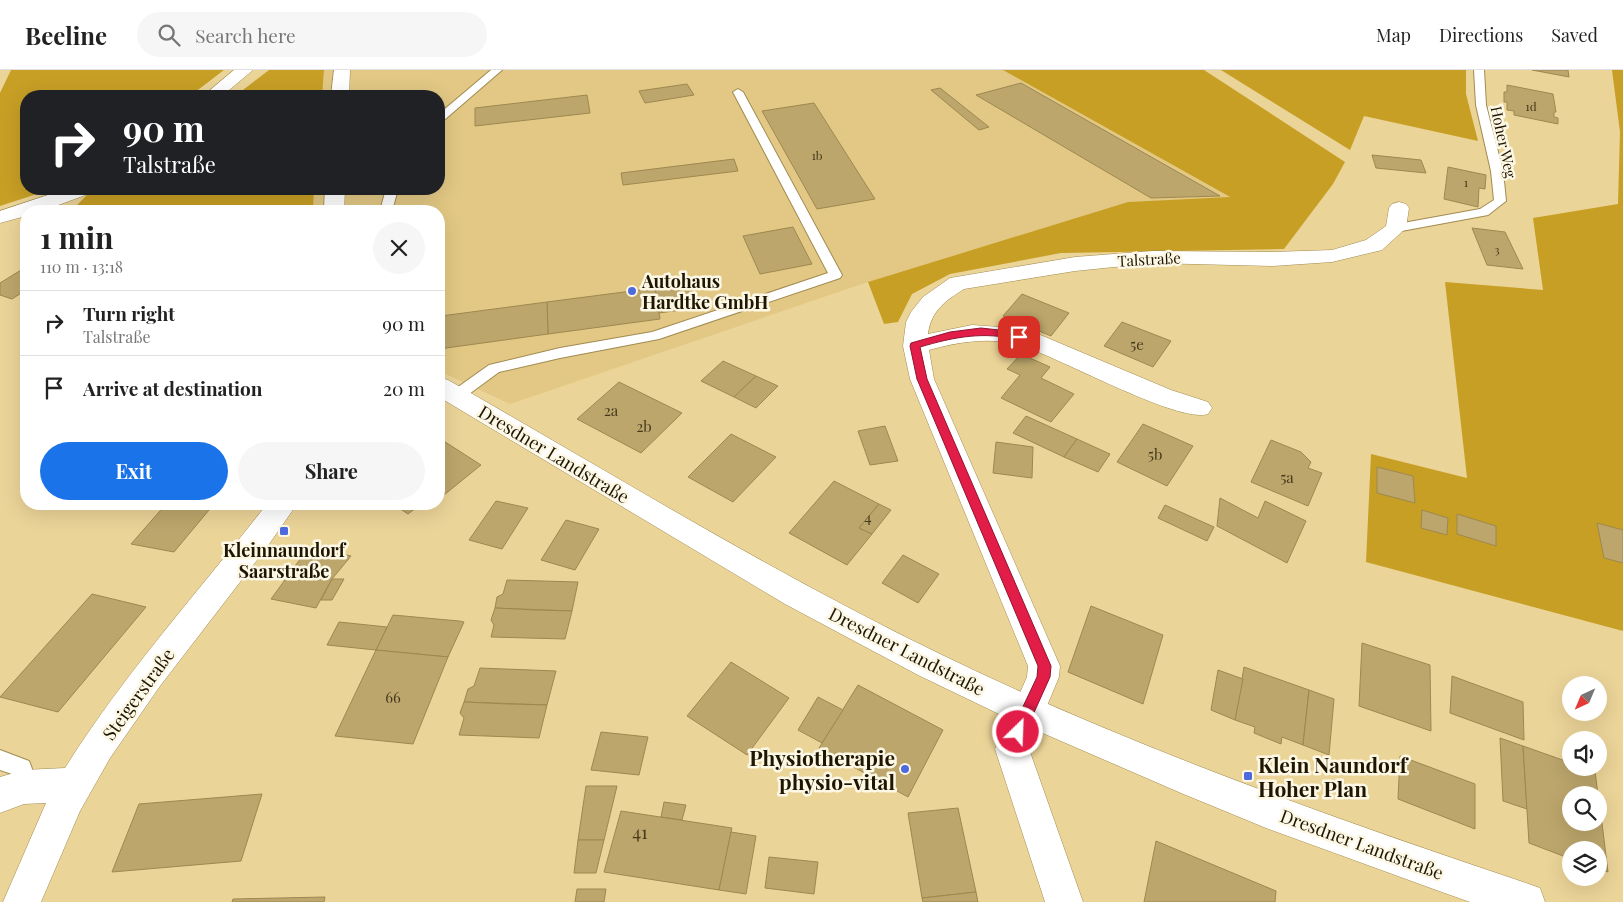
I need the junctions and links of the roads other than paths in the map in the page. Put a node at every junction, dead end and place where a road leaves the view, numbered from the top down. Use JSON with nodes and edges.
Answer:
{"nodes":[{"id":1,"x":245,"y":70,"type":"edge"},
{"id":2,"x":342,"y":70,"type":"edge"},
{"id":3,"x":497,"y":70,"type":"edge"},
{"id":4,"x":1479,"y":70,"type":"edge"},
{"id":5,"x":220,"y":90,"type":"edge"},
{"id":6,"x":340,"y":90,"type":"edge"},
{"id":7,"x":738,"y":92,"type":"dead end"},
{"id":8,"x":445,"y":114,"type":"edge"},
{"id":9,"x":71,"y":195,"type":"edge"},
{"id":10,"x":49,"y":205,"type":"edge"},
{"id":11,"x":20,"y":212,"type":"edge"},
{"id":12,"x":0,"y":216,"type":"edge"},
{"id":13,"x":1397,"y":218,"type":"joint"},
{"id":14,"x":915,"y":346,"type":"junction"},
{"id":15,"x":447,"y":391,"type":"edge"},
{"id":16,"x":1199,"y":408,"type":"dead end"},
{"id":17,"x":278,"y":510,"type":"edge"},
{"id":18,"x":1028,"y":710,"type":"junction"},
{"id":19,"x":0,"y":760,"type":"edge"},
{"id":20,"x":75,"y":785,"type":"junction"},
{"id":21,"x":12,"y":791,"type":"edge"},
{"id":22,"x":22,"y":902,"type":"edge"},
{"id":23,"x":1064,"y":902,"type":"edge"},
{"id":24,"x":1526,"y":902,"type":"edge"}],
"edges":[{"from":1,"to":5,"type":"street"},
{"from":2,"to":6,"type":"street"},
{"from":3,"to":8,"type":"lane"},
{"from":4,"to":13,"type":"lane","name":"Hoher Weg"},
{"from":7,"to":15,"type":"lane","name":"Dresdner Landstraße"},
{"from":9,"to":10,"type":"street"},
{"from":11,"to":12,"type":"street"},
{"from":13,"to":14,"type":"street","name":"Talstraße"},
{"from":14,"to":16,"type":"street"},
{"from":14,"to":18,"type":"street","name":"Talstraße"},
{"from":15,"to":18,"type":"street","name":"Dresdner Landstraße"},
{"from":17,"to":20,"type":"street","name":"Steigerstraße"},
{"from":18,"to":23,"type":"street","name":"Talstraße"},
{"from":18,"to":24,"type":"street","name":"Dresdner Landstraße"},
{"from":19,"to":21,"type":"lane"},
{"from":20,"to":21,"type":"street"},
{"from":20,"to":22,"type":"street","name":"Steigerstraße"}]}
